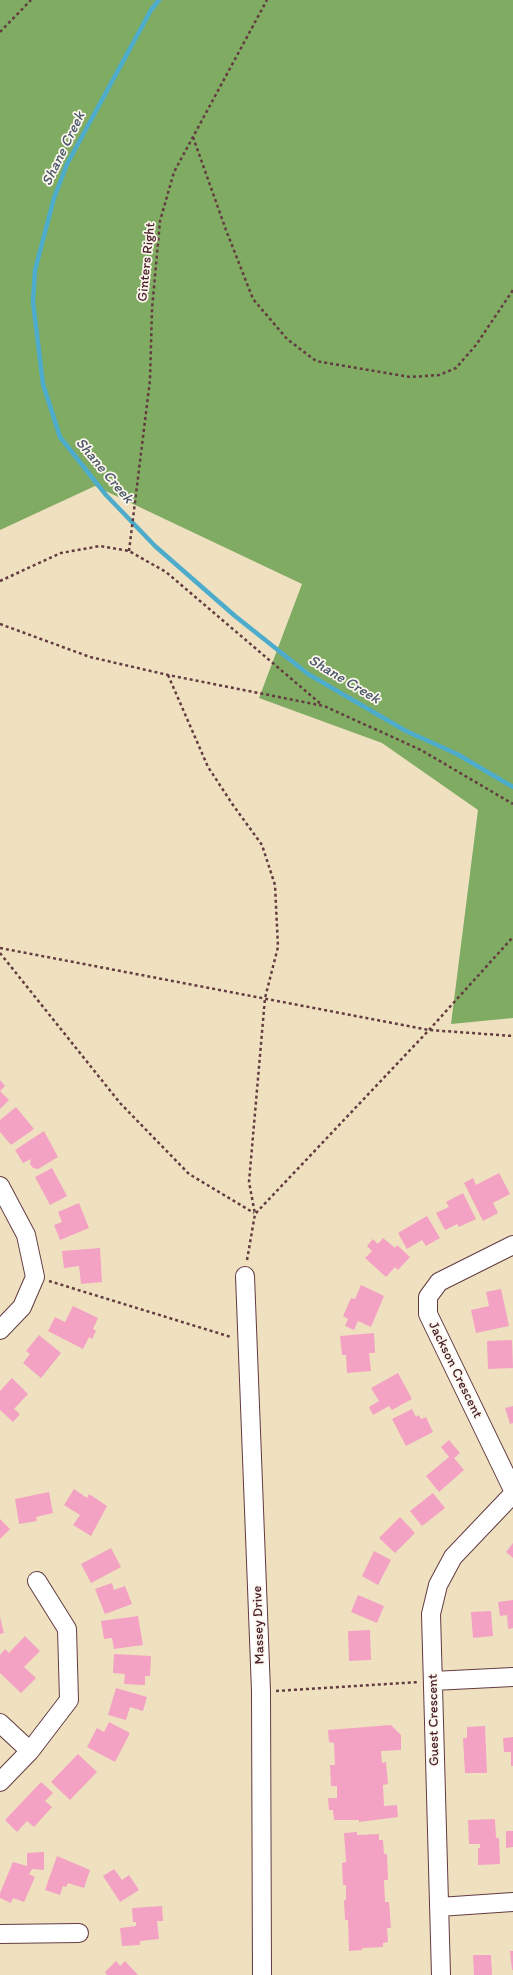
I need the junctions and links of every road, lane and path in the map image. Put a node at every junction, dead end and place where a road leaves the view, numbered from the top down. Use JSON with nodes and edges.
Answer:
{"nodes":[{"id":1,"x":31,"y":0,"type":"edge"},
{"id":2,"x":267,"y":0,"type":"edge"},
{"id":3,"x":0,"y":32,"type":"edge"},
{"id":4,"x":193,"y":136,"type":"junction"},
{"id":5,"x":513,"y":290,"type":"edge"},
{"id":6,"x":129,"y":550,"type":"junction"},
{"id":7,"x":0,"y":581,"type":"edge"},
{"id":8,"x":0,"y":624,"type":"edge"},
{"id":9,"x":168,"y":675,"type":"junction"},
{"id":10,"x":324,"y":706,"type":"junction"},
{"id":11,"x":513,"y":804,"type":"edge"},
{"id":12,"x":513,"y":937,"type":"edge"},
{"id":13,"x":0,"y":948,"type":"edge"},
{"id":14,"x":0,"y":953,"type":"edge"},
{"id":15,"x":265,"y":998,"type":"junction"},
{"id":16,"x":429,"y":1030,"type":"junction"},
{"id":17,"x":513,"y":1036,"type":"edge"},
{"id":18,"x":0,"y":1186,"type":"edge"},
{"id":19,"x":255,"y":1214,"type":"junction"},
{"id":20,"x":513,"y":1245,"type":"edge"},
{"id":21,"x":245,"y":1276,"type":"joint"},
{"id":22,"x":35,"y":1277,"type":"junction"},
{"id":23,"x":0,"y":1330,"type":"edge"},
{"id":24,"x":248,"y":1342,"type":"junction"},
{"id":25,"x":513,"y":1490,"type":"edge"},
{"id":26,"x":513,"y":1494,"type":"edge"},
{"id":27,"x":37,"y":1581,"type":"dead end"},
{"id":28,"x":513,"y":1677,"type":"edge"},
{"id":29,"x":433,"y":1681,"type":"junction"},
{"id":30,"x":262,"y":1691,"type":"junction"},
{"id":31,"x":0,"y":1723,"type":"edge"},
{"id":32,"x":30,"y":1751,"type":"junction"},
{"id":33,"x":0,"y":1782,"type":"edge"},
{"id":34,"x":513,"y":1902,"type":"edge"},
{"id":35,"x":439,"y":1907,"type":"junction"},
{"id":36,"x":79,"y":1933,"type":"dead end"},
{"id":37,"x":0,"y":1934,"type":"edge"},
{"id":38,"x":262,"y":1975,"type":"edge"},
{"id":39,"x":441,"y":1975,"type":"edge"}],
"edges":[{"from":1,"to":3,"type":"path"},
{"from":2,"to":4,"type":"path","name":"Ginters Right"},
{"from":4,"to":5,"type":"path"},
{"from":4,"to":6,"type":"path","name":"Ginters Right"},
{"from":6,"to":7,"type":"path"},
{"from":6,"to":10,"type":"path"},
{"from":8,"to":9,"type":"path"},
{"from":9,"to":10,"type":"path"},
{"from":9,"to":15,"type":"path"},
{"from":10,"to":11,"type":"path"},
{"from":12,"to":16,"type":"path"},
{"from":13,"to":15,"type":"path"},
{"from":14,"to":19,"type":"path"},
{"from":15,"to":16,"type":"path"},
{"from":15,"to":19,"type":"path"},
{"from":16,"to":17,"type":"path"},
{"from":16,"to":19,"type":"path"},
{"from":18,"to":22,"type":"street"},
{"from":19,"to":21,"type":"path"},
{"from":20,"to":25,"type":"street","name":"Jackson Crescent"},
{"from":21,"to":24,"type":"street","name":"Massey Drive"},
{"from":22,"to":23,"type":"street"},
{"from":22,"to":24,"type":"path"},
{"from":24,"to":30,"type":"street","name":"Massey Drive"},
{"from":26,"to":29,"type":"street","name":"Guest Crescent"},
{"from":27,"to":32,"type":"street"},
{"from":28,"to":29,"type":"street"},
{"from":29,"to":30,"type":"path"},
{"from":29,"to":35,"type":"street","name":"Guest Crescent"},
{"from":30,"to":38,"type":"street","name":"Massey Drive"},
{"from":31,"to":32,"type":"street"},
{"from":32,"to":33,"type":"street"},
{"from":34,"to":35,"type":"street"},
{"from":35,"to":39,"type":"street","name":"Guest Crescent"},
{"from":36,"to":37,"type":"street"}]}
